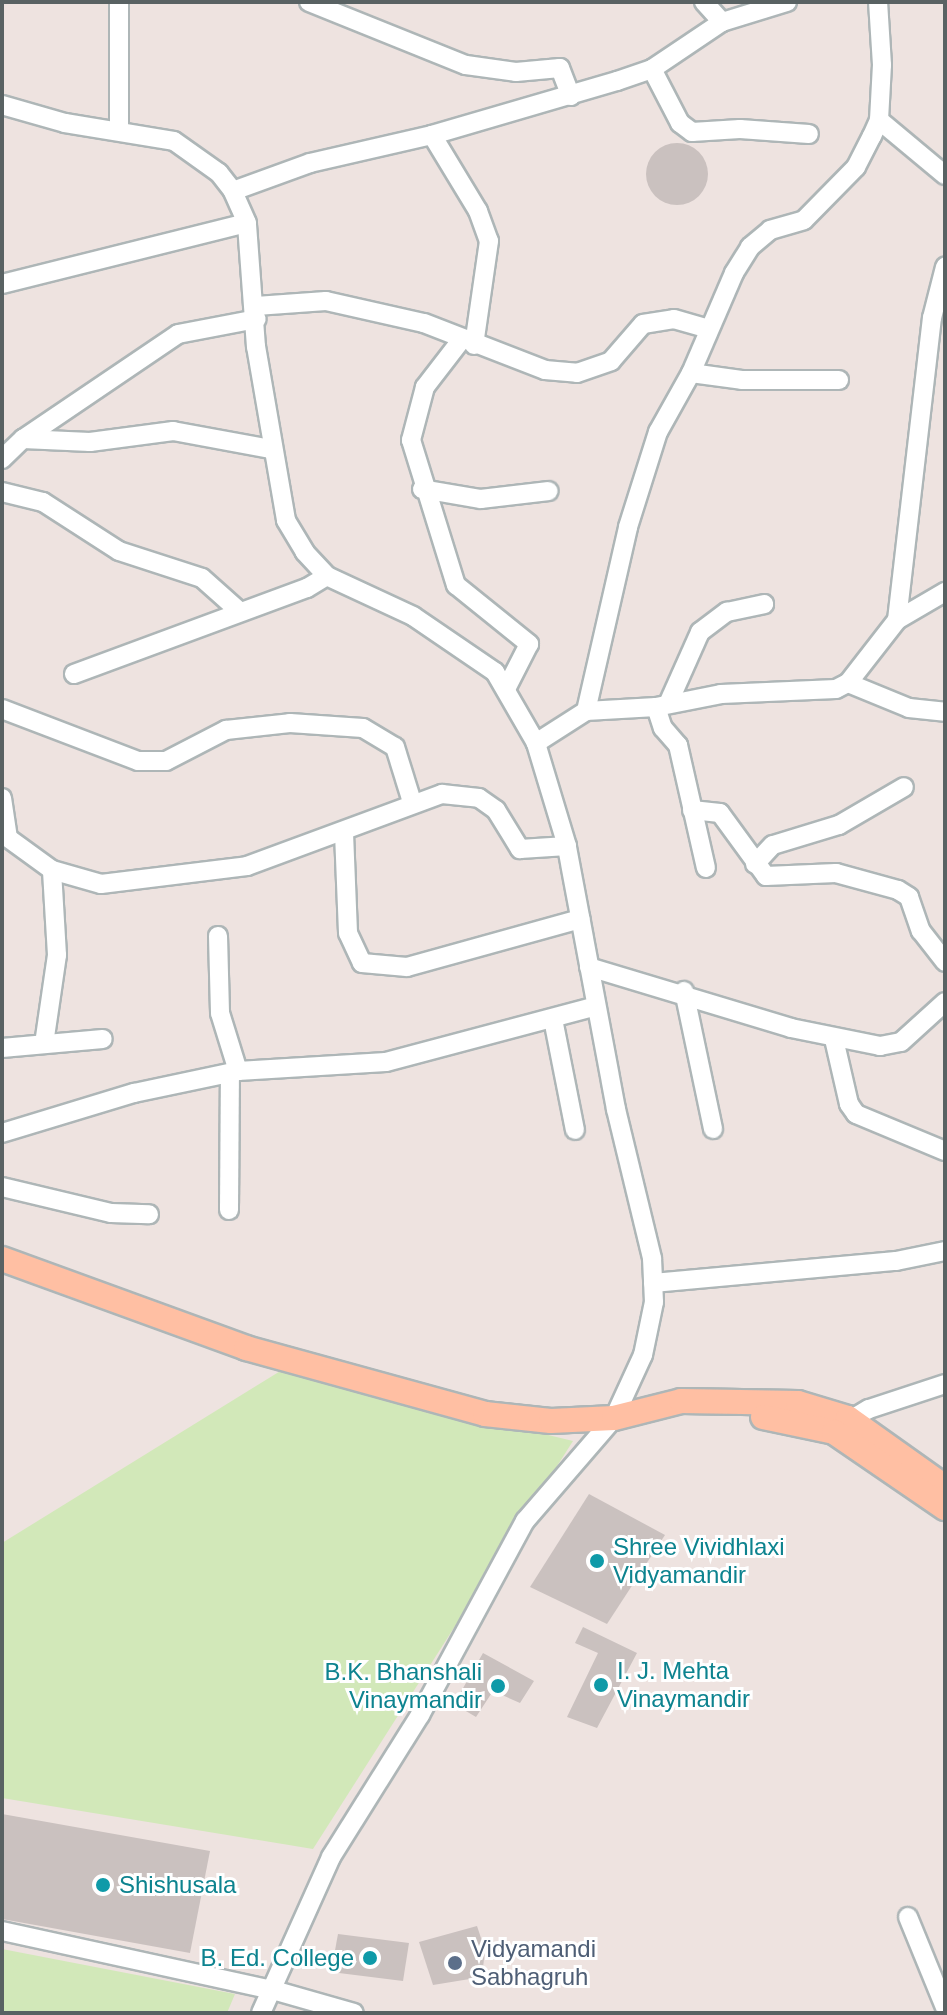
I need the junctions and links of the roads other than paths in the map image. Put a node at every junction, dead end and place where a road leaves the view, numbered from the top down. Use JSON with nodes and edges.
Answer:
{"nodes":[{"id":1,"x":119,"y":2,"type":"edge"},
{"id":2,"x":309,"y":2,"type":"edge"},
{"id":3,"x":704,"y":2,"type":"edge"},
{"id":4,"x":787,"y":2,"type":"edge"},
{"id":5,"x":878,"y":2,"type":"edge"},
{"id":6,"x":722,"y":22,"type":"junction"},
{"id":7,"x":652,"y":69,"type":"junction"},
{"id":8,"x":571,"y":96,"type":"junction"},
{"id":9,"x":2,"y":105,"type":"edge"},
{"id":10,"x":879,"y":120,"type":"junction"},
{"id":11,"x":119,"y":130,"type":"junction"},
{"id":12,"x":809,"y":134,"type":"dead end"},
{"id":13,"x":432,"y":135,"type":"junction"},
{"id":14,"x":945,"y":175,"type":"edge"},
{"id":15,"x":233,"y":191,"type":"junction"},
{"id":16,"x":247,"y":223,"type":"junction"},
{"id":17,"x":945,"y":267,"type":"edge"},
{"id":18,"x":2,"y":284,"type":"edge"},
{"id":19,"x":256,"y":313,"type":"junction"},
{"id":20,"x":708,"y":329,"type":"junction"},
{"id":21,"x":468,"y":342,"type":"junction"},
{"id":22,"x":691,"y":373,"type":"junction"},
{"id":23,"x":839,"y":380,"type":"dead end"},
{"id":24,"x":23,"y":439,"type":"junction"},
{"id":25,"x":271,"y":449,"type":"junction"},
{"id":26,"x":2,"y":459,"type":"edge"},
{"id":27,"x":422,"y":489,"type":"junction"},
{"id":28,"x":549,"y":491,"type":"dead end"},
{"id":29,"x":2,"y":492,"type":"edge"},
{"id":30,"x":327,"y":576,"type":"junction"},
{"id":31,"x":945,"y":592,"type":"edge"},
{"id":32,"x":764,"y":604,"type":"dead end"},
{"id":33,"x":239,"y":611,"type":"junction"},
{"id":34,"x":897,"y":620,"type":"junction"},
{"id":35,"x":74,"y":674,"type":"dead end"},
{"id":36,"x":848,"y":683,"type":"junction"},
{"id":37,"x":506,"y":689,"type":"junction"},
{"id":38,"x":662,"y":706,"type":"junction"},
{"id":39,"x":2,"y":709,"type":"edge"},
{"id":40,"x":586,"y":711,"type":"junction"},
{"id":41,"x":945,"y":712,"type":"edge"},
{"id":42,"x":536,"y":743,"type":"junction"},
{"id":43,"x":904,"y":787,"type":"dead end"},
{"id":44,"x":2,"y":798,"type":"edge"},
{"id":45,"x":412,"y":802,"type":"junction"},
{"id":46,"x":692,"y":810,"type":"junction"},
{"id":47,"x":344,"y":833,"type":"junction"},
{"id":48,"x":5,"y":838,"type":"edge"},
{"id":49,"x":567,"y":846,"type":"junction"},
{"id":50,"x":755,"y":864,"type":"junction"},
{"id":51,"x":706,"y":868,"type":"dead end"},
{"id":52,"x":52,"y":870,"type":"junction"},
{"id":53,"x":580,"y":919,"type":"junction"},
{"id":54,"x":218,"y":936,"type":"dead end"},
{"id":55,"x":945,"y":962,"type":"edge"},
{"id":56,"x":589,"y":967,"type":"junction"},
{"id":57,"x":684,"y":991,"type":"junction"},
{"id":58,"x":945,"y":1002,"type":"edge"},
{"id":59,"x":596,"y":1006,"type":"junction"},
{"id":60,"x":553,"y":1019,"type":"junction"},
{"id":61,"x":103,"y":1039,"type":"dead end"},
{"id":62,"x":834,"y":1039,"type":"junction"},
{"id":63,"x":44,"y":1044,"type":"junction"},
{"id":64,"x":2,"y":1048,"type":"edge"},
{"id":65,"x":234,"y":1072,"type":"junction"},
{"id":66,"x":713,"y":1129,"type":"dead end"},
{"id":67,"x":575,"y":1130,"type":"dead end"},
{"id":68,"x":2,"y":1133,"type":"edge"},
{"id":69,"x":945,"y":1151,"type":"edge"},
{"id":70,"x":2,"y":1187,"type":"edge"},
{"id":71,"x":229,"y":1210,"type":"dead end"},
{"id":72,"x":149,"y":1214,"type":"dead end"},
{"id":73,"x":945,"y":1251,"type":"edge"},
{"id":74,"x":2,"y":1259,"type":"edge"},
{"id":75,"x":653,"y":1283,"type":"junction"},
{"id":76,"x":945,"y":1384,"type":"edge"},
{"id":77,"x":614,"y":1418,"type":"junction"},
{"id":78,"x":841,"y":1425,"type":"junction"},
{"id":79,"x":945,"y":1487,"type":"edge"},
{"id":80,"x":945,"y":1508,"type":"edge"},
{"id":81,"x":908,"y":1917,"type":"dead end"},
{"id":82,"x":2,"y":1931,"type":"edge"},
{"id":83,"x":273,"y":1990,"type":"junction"},
{"id":84,"x":945,"y":2007,"type":"edge"},
{"id":85,"x":261,"y":2013,"type":"edge"},
{"id":86,"x":354,"y":2013,"type":"edge"}],
"edges":[{"from":1,"to":11,"type":"street"},
{"from":2,"to":8,"type":"street"},
{"from":3,"to":6,"type":"street"},
{"from":4,"to":6,"type":"street"},
{"from":5,"to":10,"type":"street"},
{"from":6,"to":7,"type":"street"},
{"from":7,"to":8,"type":"street"},
{"from":7,"to":12,"type":"street"},
{"from":8,"to":13,"type":"street"},
{"from":9,"to":11,"type":"street"},
{"from":10,"to":14,"type":"street"},
{"from":10,"to":20,"type":"street"},
{"from":11,"to":15,"type":"street"},
{"from":13,"to":15,"type":"street"},
{"from":13,"to":21,"type":"street"},
{"from":15,"to":16,"type":"street"},
{"from":16,"to":18,"type":"street"},
{"from":16,"to":19,"type":"street"},
{"from":17,"to":34,"type":"street"},
{"from":19,"to":21,"type":"street"},
{"from":19,"to":24,"type":"street"},
{"from":19,"to":25,"type":"street"},
{"from":20,"to":21,"type":"street"},
{"from":20,"to":22,"type":"street"},
{"from":21,"to":27,"type":"street"},
{"from":22,"to":23,"type":"street"},
{"from":22,"to":40,"type":"street"},
{"from":24,"to":25,"type":"street"},
{"from":24,"to":26,"type":"street"},
{"from":25,"to":30,"type":"street"},
{"from":27,"to":28,"type":"street"},
{"from":27,"to":37,"type":"street"},
{"from":29,"to":33,"type":"street"},
{"from":30,"to":33,"type":"street"},
{"from":30,"to":37,"type":"street"},
{"from":31,"to":34,"type":"street"},
{"from":32,"to":38,"type":"street"},
{"from":33,"to":35,"type":"street"},
{"from":34,"to":36,"type":"street"},
{"from":36,"to":38,"type":"street"},
{"from":36,"to":41,"type":"street"},
{"from":37,"to":42,"type":"street"},
{"from":38,"to":40,"type":"street"},
{"from":38,"to":46,"type":"street"},
{"from":39,"to":45,"type":"street"},
{"from":40,"to":42,"type":"street"},
{"from":42,"to":49,"type":"street"},
{"from":43,"to":50,"type":"street"},
{"from":44,"to":48,"type":"street"},
{"from":45,"to":47,"type":"street"},
{"from":45,"to":49,"type":"street"},
{"from":46,"to":50,"type":"street"},
{"from":46,"to":51,"type":"street"},
{"from":47,"to":52,"type":"street"},
{"from":47,"to":53,"type":"street"},
{"from":48,"to":52,"type":"street"},
{"from":49,"to":53,"type":"street"},
{"from":50,"to":55,"type":"street"},
{"from":52,"to":63,"type":"street"},
{"from":53,"to":56,"type":"street"},
{"from":54,"to":65,"type":"street"},
{"from":56,"to":57,"type":"street"},
{"from":56,"to":59,"type":"street"},
{"from":57,"to":62,"type":"street"},
{"from":57,"to":66,"type":"street"},
{"from":58,"to":62,"type":"street"},
{"from":59,"to":60,"type":"street"},
{"from":59,"to":75,"type":"street"},
{"from":60,"to":65,"type":"street"},
{"from":60,"to":67,"type":"street"},
{"from":61,"to":63,"type":"street"},
{"from":62,"to":69,"type":"street"},
{"from":63,"to":64,"type":"street"},
{"from":65,"to":68,"type":"street"},
{"from":65,"to":71,"type":"street"},
{"from":70,"to":72,"type":"street"},
{"from":73,"to":75,"type":"street"},
{"from":74,"to":77,"type":"main road"},
{"from":75,"to":77,"type":"street"},
{"from":76,"to":78,"type":"street"},
{"from":77,"to":78,"type":"main road"},
{"from":77,"to":83,"type":"street"},
{"from":78,"to":79,"type":"main road"},
{"from":78,"to":80,"type":"main road"},
{"from":81,"to":84,"type":"street"},
{"from":82,"to":83,"type":"street"},
{"from":83,"to":85,"type":"street"},
{"from":83,"to":86,"type":"street"}]}
